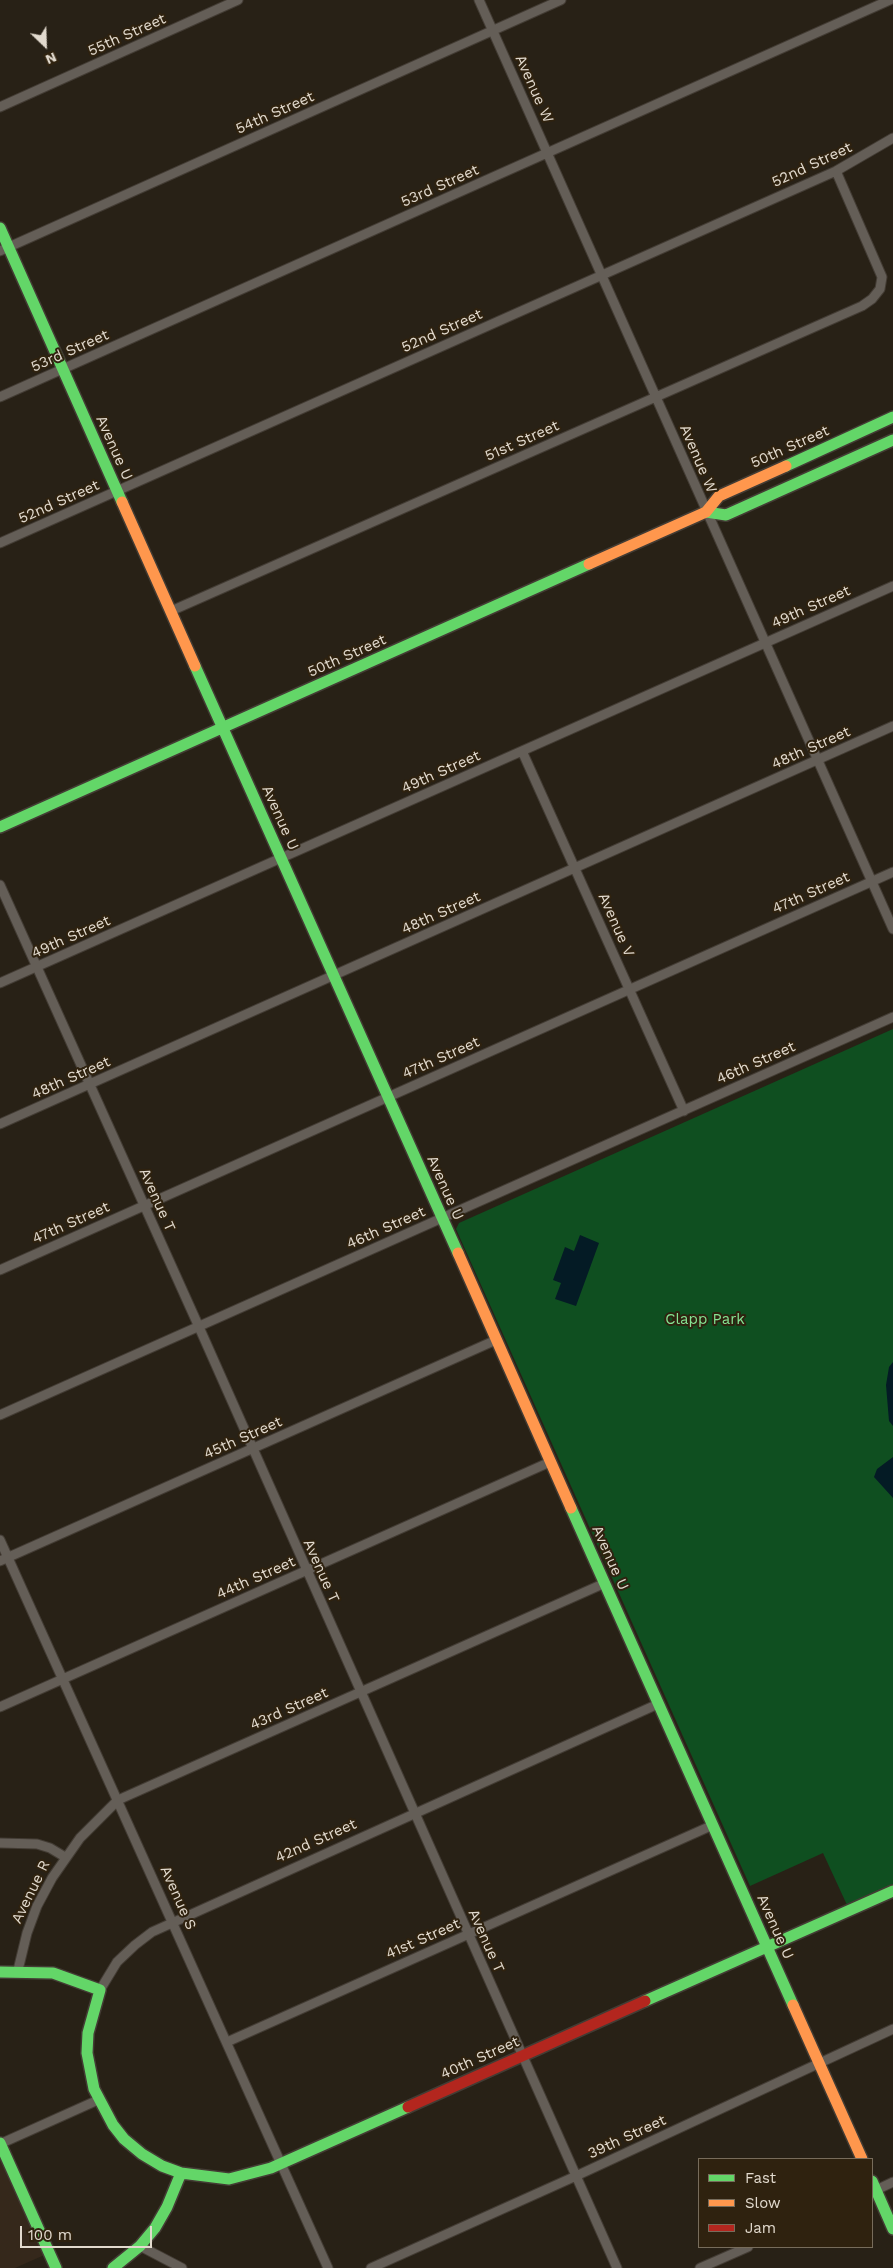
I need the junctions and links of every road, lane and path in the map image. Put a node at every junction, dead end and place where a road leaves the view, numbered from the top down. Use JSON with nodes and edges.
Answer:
{"nodes":[{"id":1,"x":238,"y":0,"type":"edge"},
{"id":2,"x":479,"y":0,"type":"edge"},
{"id":3,"x":561,"y":0,"type":"edge"},
{"id":4,"x":890,"y":0,"type":"edge"},
{"id":5,"x":493,"y":30,"type":"junction"},
{"id":6,"x":0,"y":107,"type":"edge"},
{"id":7,"x":893,"y":138,"type":"edge"},
{"id":8,"x":547,"y":152,"type":"junction"},
{"id":9,"x":836,"y":171,"type":"junction"},
{"id":10,"x":0,"y":228,"type":"edge"},
{"id":11,"x":4,"y":250,"type":"edge"},
{"id":12,"x":602,"y":275,"type":"junction"},
{"id":13,"x":63,"y":369,"type":"junction"},
{"id":14,"x":0,"y":397,"type":"edge"},
{"id":15,"x":656,"y":397,"type":"junction"},
{"id":16,"x":893,"y":417,"type":"edge"},
{"id":17,"x":893,"y":440,"type":"edge"},
{"id":18,"x":117,"y":491,"type":"junction"},
{"id":19,"x":706,"y":512,"type":"junction"},
{"id":20,"x":0,"y":543,"type":"edge"},
{"id":21,"x":893,"y":586,"type":"edge"},
{"id":22,"x":171,"y":611,"type":"junction"},
{"id":23,"x":764,"y":643,"type":"junction"},
{"id":24,"x":893,"y":726,"type":"edge"},
{"id":25,"x":223,"y":728,"type":"junction"},
{"id":26,"x":522,"y":751,"type":"junction"},
{"id":27,"x":817,"y":760,"type":"junction"},
{"id":28,"x":0,"y":827,"type":"edge"},
{"id":29,"x":281,"y":858,"type":"junction"},
{"id":30,"x":575,"y":868,"type":"junction"},
{"id":31,"x":893,"y":872,"type":"edge"},
{"id":32,"x":871,"y":881,"type":"junction"},
{"id":33,"x":0,"y":885,"type":"edge"},
{"id":34,"x":893,"y":929,"type":"edge"},
{"id":35,"x":37,"y":967,"type":"junction"},
{"id":36,"x":334,"y":976,"type":"junction"},
{"id":37,"x":0,"y":983,"type":"edge"},
{"id":38,"x":629,"y":989,"type":"junction"},
{"id":39,"x":893,"y":1017,"type":"edge"},
{"id":40,"x":90,"y":1084,"type":"junction"},
{"id":41,"x":388,"y":1097,"type":"junction"},
{"id":42,"x":684,"y":1111,"type":"junction"},
{"id":43,"x":0,"y":1124,"type":"edge"},
{"id":44,"x":144,"y":1206,"type":"junction"},
{"id":45,"x":442,"y":1218,"type":"junction"},
{"id":46,"x":0,"y":1270,"type":"edge"},
{"id":47,"x":199,"y":1327,"type":"junction"},
{"id":48,"x":496,"y":1340,"type":"junction"},
{"id":49,"x":0,"y":1416,"type":"edge"},
{"id":50,"x":252,"y":1449,"type":"junction"},
{"id":51,"x":550,"y":1462,"type":"junction"},
{"id":52,"x":0,"y":1540,"type":"edge"},
{"id":53,"x":4,"y":1559,"type":"edge"},
{"id":54,"x":306,"y":1570,"type":"junction"},
{"id":55,"x":604,"y":1583,"type":"junction"},
{"id":56,"x":62,"y":1679,"type":"junction"},
{"id":57,"x":360,"y":1692,"type":"junction"},
{"id":58,"x":658,"y":1704,"type":"junction"},
{"id":59,"x":0,"y":1707,"type":"edge"},
{"id":60,"x":118,"y":1800,"type":"junction"},
{"id":61,"x":414,"y":1813,"type":"junction"},
{"id":62,"x":713,"y":1825,"type":"junction"},
{"id":63,"x":0,"y":1843,"type":"edge"},
{"id":64,"x":65,"y":1857,"type":"junction"},
{"id":65,"x":892,"y":1892,"type":"edge"},
{"id":66,"x":173,"y":1921,"type":"junction"},
{"id":67,"x":468,"y":1934,"type":"junction"},
{"id":68,"x":767,"y":1947,"type":"junction"},
{"id":69,"x":18,"y":1970,"type":"junction"},
{"id":70,"x":0,"y":1972,"type":"edge"},
{"id":71,"x":100,"y":1990,"type":"junction"},
{"id":72,"x":893,"y":2029,"type":"edge"},
{"id":73,"x":227,"y":2042,"type":"junction"},
{"id":74,"x":522,"y":2056,"type":"junction"},
{"id":75,"x":818,"y":2062,"type":"junction"},
{"id":76,"x":98,"y":2100,"type":"junction"},
{"id":77,"x":0,"y":2144,"type":"edge"},
{"id":78,"x":862,"y":2158,"type":"edge"},
{"id":79,"x":281,"y":2163,"type":"junction"},
{"id":80,"x":181,"y":2173,"type":"junction"},
{"id":81,"x":576,"y":2176,"type":"junction"},
{"id":82,"x":893,"y":2182,"type":"edge"},
{"id":83,"x":873,"y":2188,"type":"edge"},
{"id":84,"x":893,"y":2229,"type":"edge"},
{"id":85,"x":140,"y":2246,"type":"junction"},
{"id":86,"x":746,"y":2248,"type":"edge"},
{"id":87,"x":56,"y":2268,"type":"edge"},
{"id":88,"x":113,"y":2268,"type":"edge"},
{"id":89,"x":182,"y":2268,"type":"edge"},
{"id":90,"x":328,"y":2268,"type":"edge"},
{"id":91,"x":371,"y":2268,"type":"edge"},
{"id":92,"x":616,"y":2268,"type":"edge"},
{"id":93,"x":700,"y":2268,"type":"edge"}],
"edges":[{"from":1,"to":6,"type":"street","name":"55th Street"},
{"from":2,"to":5,"type":"street","name":"Avenue W"},
{"from":3,"to":5,"type":"street","name":"54th Street"},
{"from":4,"to":8,"type":"street","name":"53rd Street"},
{"from":5,"to":8,"type":"street","name":"Avenue W"},
{"from":5,"to":11,"type":"street","name":"54th Street"},
{"from":7,"to":9,"type":"street","name":"52nd Street"},
{"from":8,"to":12,"type":"street","name":"Avenue W"},
{"from":8,"to":13,"type":"street","name":"53rd Street"},
{"from":9,"to":12,"type":"street","name":"52nd Street"},
{"from":9,"to":15,"type":"street","name":"51st Street"},
{"from":10,"to":11,"type":"main road","name":"Avenue U"},
{"from":11,"to":13,"type":"main road","name":"Avenue U"},
{"from":12,"to":15,"type":"street","name":"Avenue W"},
{"from":12,"to":18,"type":"street","name":"52nd Street"},
{"from":13,"to":14,"type":"street","name":"53rd Street"},
{"from":13,"to":18,"type":"main road","name":"Avenue U"},
{"from":15,"to":19,"type":"street","name":"Avenue W"},
{"from":15,"to":22,"type":"street","name":"51st Street"},
{"from":16,"to":19,"type":"main road","name":"50th Street"},
{"from":17,"to":19,"type":"main road","name":"50th Street"},
{"from":18,"to":20,"type":"street","name":"52nd Street"},
{"from":18,"to":22,"type":"main road","name":"Avenue U"},
{"from":19,"to":23,"type":"street","name":"Avenue W"},
{"from":19,"to":25,"type":"main road","name":"50th Street"},
{"from":21,"to":23,"type":"street","name":"49th Street"},
{"from":22,"to":25,"type":"main road","name":"Avenue U"},
{"from":23,"to":26,"type":"street","name":"49th Street"},
{"from":23,"to":27,"type":"street","name":"Avenue W"},
{"from":24,"to":27,"type":"street","name":"48th Street"},
{"from":25,"to":28,"type":"main road","name":"50th Street"},
{"from":25,"to":29,"type":"main road","name":"Avenue U"},
{"from":26,"to":29,"type":"street","name":"49th Street"},
{"from":26,"to":30,"type":"street","name":"Avenue V"},
{"from":27,"to":30,"type":"street","name":"48th Street"},
{"from":27,"to":32,"type":"street","name":"Avenue W"},
{"from":29,"to":35,"type":"street","name":"49th Street"},
{"from":29,"to":36,"type":"main road","name":"Avenue U"},
{"from":30,"to":36,"type":"street","name":"48th Street"},
{"from":30,"to":38,"type":"street","name":"Avenue V"},
{"from":31,"to":32,"type":"street","name":"47th Street"},
{"from":32,"to":34,"type":"street","name":"Avenue W"},
{"from":32,"to":38,"type":"street","name":"47th Street"},
{"from":33,"to":35,"type":"street","name":"Avenue T"},
{"from":35,"to":37,"type":"street","name":"49th Street"},
{"from":35,"to":40,"type":"street","name":"Avenue T"},
{"from":36,"to":40,"type":"street","name":"48th Street"},
{"from":36,"to":41,"type":"main road","name":"Avenue U"},
{"from":38,"to":41,"type":"street","name":"47th Street"},
{"from":38,"to":42,"type":"street","name":"Avenue V"},
{"from":39,"to":42,"type":"street","name":"46th Street"},
{"from":40,"to":43,"type":"street","name":"48th Street"},
{"from":40,"to":44,"type":"street","name":"Avenue T"},
{"from":41,"to":44,"type":"street","name":"47th Street"},
{"from":41,"to":45,"type":"main road","name":"Avenue U"},
{"from":42,"to":45,"type":"street","name":"46th Street"},
{"from":44,"to":46,"type":"street","name":"47th Street"},
{"from":44,"to":47,"type":"street","name":"Avenue T"},
{"from":45,"to":47,"type":"street","name":"46th Street"},
{"from":45,"to":48,"type":"main road","name":"Avenue U"},
{"from":47,"to":49,"type":"street","name":"46th Street"},
{"from":47,"to":50,"type":"street","name":"Avenue T"},
{"from":48,"to":50,"type":"street","name":"45th Street"},
{"from":48,"to":51,"type":"main road","name":"Avenue U"},
{"from":50,"to":53,"type":"street","name":"45th Street"},
{"from":50,"to":54,"type":"street","name":"Avenue T"},
{"from":51,"to":54,"type":"street","name":"44th Street"},
{"from":51,"to":55,"type":"main road","name":"Avenue U"},
{"from":52,"to":53,"type":"street","name":"Avenue S"},
{"from":53,"to":56,"type":"street","name":"Avenue S"},
{"from":54,"to":56,"type":"street","name":"44th Street"},
{"from":54,"to":57,"type":"street","name":"Avenue T"},
{"from":55,"to":57,"type":"street","name":"43rd Street"},
{"from":55,"to":58,"type":"main road","name":"Avenue U"},
{"from":56,"to":59,"type":"street","name":"44th Street"},
{"from":56,"to":60,"type":"street","name":"Avenue S"},
{"from":57,"to":60,"type":"street","name":"43rd Street"},
{"from":57,"to":61,"type":"street","name":"Avenue T"},
{"from":58,"to":61,"type":"street","name":"42nd Street"},
{"from":58,"to":62,"type":"main road","name":"Avenue U"},
{"from":60,"to":64,"type":"street","name":"43rd Street"},
{"from":60,"to":66,"type":"street","name":"Avenue S"},
{"from":61,"to":66,"type":"street","name":"42nd Street"},
{"from":61,"to":67,"type":"street","name":"Avenue T"},
{"from":62,"to":67,"type":"street","name":"41st Street"},
{"from":62,"to":68,"type":"main road","name":"Avenue U"},
{"from":63,"to":64,"type":"street"},
{"from":64,"to":69,"type":"street","name":"Avenue R"},
{"from":65,"to":68,"type":"main road","name":"40th Street"},
{"from":66,"to":71,"type":"street","name":"42nd Street"},
{"from":66,"to":73,"type":"street","name":"Avenue S"},
{"from":67,"to":73,"type":"street","name":"41st Street"},
{"from":67,"to":74,"type":"street","name":"Avenue T"},
{"from":68,"to":74,"type":"main road","name":"40th Street"},
{"from":68,"to":75,"type":"main road","name":"Avenue U"},
{"from":69,"to":70,"type":"main road"},
{"from":69,"to":71,"type":"main road"},
{"from":71,"to":76,"type":"main road"},
{"from":72,"to":75,"type":"street","name":"39th Street"},
{"from":73,"to":79,"type":"street","name":"Avenue S"},
{"from":74,"to":79,"type":"main road","name":"40th Street"},
{"from":74,"to":81,"type":"street","name":"Avenue T"},
{"from":75,"to":78,"type":"main road","name":"Avenue U"},
{"from":75,"to":81,"type":"street","name":"39th Street"},
{"from":76,"to":77,"type":"street"},
{"from":76,"to":80,"type":"main road"},
{"from":77,"to":87,"type":"main road"},
{"from":79,"to":80,"type":"main road","name":"40th Street"},
{"from":79,"to":90,"type":"street","name":"Avenue S"},
{"from":80,"to":85,"type":"main road"},
{"from":81,"to":91,"type":"street","name":"39th Street"},
{"from":81,"to":92,"type":"street","name":"Avenue T"},
{"from":82,"to":83,"type":"street"},
{"from":83,"to":84,"type":"main road"},
{"from":85,"to":88,"type":"main road"},
{"from":85,"to":89,"type":"street"},
{"from":86,"to":93,"type":"street"}]}
